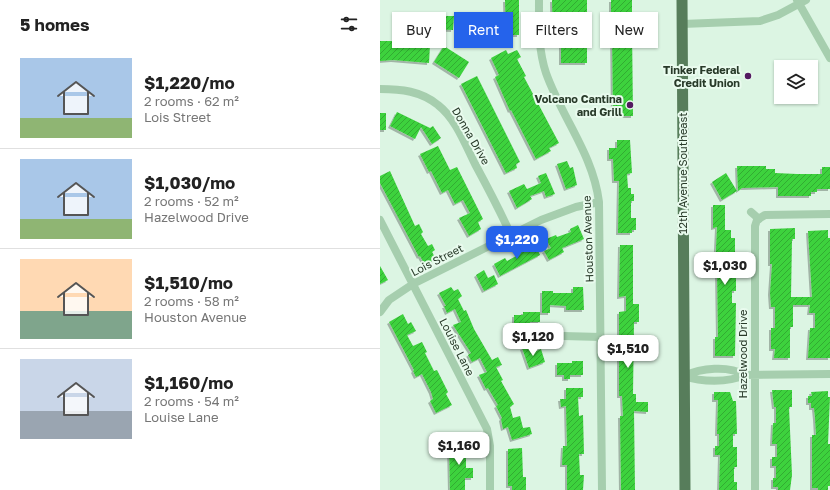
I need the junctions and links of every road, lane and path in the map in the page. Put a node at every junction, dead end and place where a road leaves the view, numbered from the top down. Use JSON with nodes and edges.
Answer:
{"nodes":[{"id":1,"x":539,"y":0,"type":"edge"},
{"id":2,"x":682,"y":0,"type":"edge"},
{"id":3,"x":801,"y":1,"type":"edge"},
{"id":4,"x":682,"y":24,"type":"junction"},
{"id":5,"x":830,"y":58,"type":"edge"},
{"id":6,"x":380,"y":89,"type":"edge"},
{"id":7,"x":599,"y":202,"type":"junction"},
{"id":8,"x":751,"y":212,"type":"dead end"},
{"id":9,"x":830,"y":214,"type":"edge"},
{"id":10,"x":759,"y":219,"type":"junction"},
{"id":11,"x":380,"y":220,"type":"edge"},
{"id":12,"x":511,"y":235,"type":"junction"},
{"id":13,"x":413,"y":284,"type":"junction"},
{"id":14,"x":380,"y":312,"type":"edge"},
{"id":15,"x":563,"y":336,"type":"dead end"},
{"id":16,"x":601,"y":337,"type":"junction"},
{"id":17,"x":754,"y":374,"type":"junction"},
{"id":18,"x":830,"y":374,"type":"edge"},
{"id":19,"x":684,"y":376,"type":"junction"},
{"id":20,"x":490,"y":490,"type":"edge"},
{"id":21,"x":602,"y":490,"type":"edge"},
{"id":22,"x":685,"y":490,"type":"edge"},
{"id":23,"x":755,"y":490,"type":"edge"}],
"edges":[{"from":1,"to":7,"type":"street","name":"Houston Avenue"},
{"from":2,"to":4,"type":"main road","name":"12th Avenue Southeast"},
{"from":3,"to":4,"type":"street"},
{"from":3,"to":5,"type":"street"},
{"from":4,"to":19,"type":"main road","name":"12th Avenue Southeast"},
{"from":6,"to":12,"type":"street","name":"Donna Drive"},
{"from":7,"to":12,"type":"street","name":"Lois Street"},
{"from":7,"to":16,"type":"street","name":"Houston Avenue"},
{"from":8,"to":10,"type":"street"},
{"from":9,"to":10,"type":"street"},
{"from":10,"to":17,"type":"street","name":"Hazelwood Drive"},
{"from":11,"to":13,"type":"street","name":"Louise Lane"},
{"from":12,"to":13,"type":"street","name":"Lois Street"},
{"from":13,"to":14,"type":"street","name":"Lois Street"},
{"from":13,"to":20,"type":"street","name":"Louise Lane"},
{"from":15,"to":16,"type":"street"},
{"from":16,"to":21,"type":"street","name":"Houston Avenue"},
{"from":17,"to":18,"type":"street"},
{"from":17,"to":19,"type":"street"},
{"from":17,"to":23,"type":"street","name":"Hazelwood Drive"},
{"from":19,"to":22,"type":"main road","name":"12th Avenue Southeast"}]}
